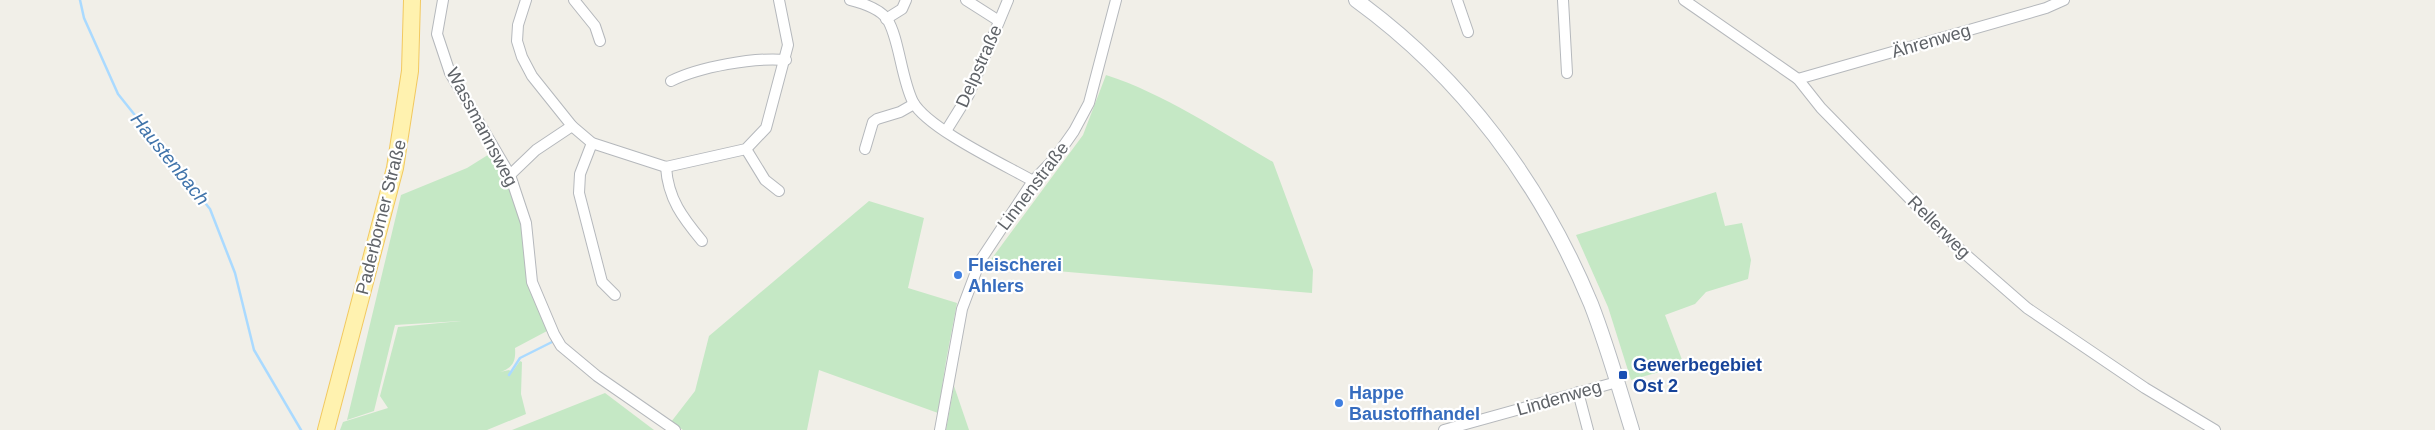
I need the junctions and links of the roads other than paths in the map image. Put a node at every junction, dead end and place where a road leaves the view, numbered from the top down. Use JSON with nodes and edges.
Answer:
{"nodes":[{"id":1,"x":412,"y":0,"type":"edge"},
{"id":2,"x":443,"y":0,"type":"edge"},
{"id":3,"x":526,"y":0,"type":"edge"},
{"id":4,"x":574,"y":0,"type":"edge"},
{"id":5,"x":779,"y":0,"type":"edge"},
{"id":6,"x":850,"y":0,"type":"edge"},
{"id":7,"x":906,"y":0,"type":"edge"},
{"id":8,"x":966,"y":0,"type":"edge"},
{"id":9,"x":1008,"y":0,"type":"edge"},
{"id":10,"x":1116,"y":0,"type":"edge"},
{"id":11,"x":1356,"y":0,"type":"edge"},
{"id":12,"x":1457,"y":0,"type":"edge"},
{"id":13,"x":1563,"y":0,"type":"edge"},
{"id":14,"x":1684,"y":0,"type":"edge"},
{"id":15,"x":2064,"y":0,"type":"edge"},
{"id":16,"x":886,"y":19,"type":"junction"},
{"id":17,"x":999,"y":21,"type":"junction"},
{"id":18,"x":1468,"y":32,"type":"dead end"},
{"id":19,"x":600,"y":41,"type":"dead end"},
{"id":20,"x":786,"y":60,"type":"junction"},
{"id":21,"x":1567,"y":73,"type":"dead end"},
{"id":22,"x":1798,"y":79,"type":"junction"},
{"id":23,"x":670,"y":81,"type":"dead end"},
{"id":24,"x":914,"y":104,"type":"junction"},
{"id":25,"x":572,"y":126,"type":"junction"},
{"id":26,"x":946,"y":131,"type":"junction"},
{"id":27,"x":592,"y":143,"type":"junction"},
{"id":28,"x":746,"y":149,"type":"junction"},
{"id":29,"x":865,"y":149,"type":"dead end"},
{"id":30,"x":666,"y":168,"type":"junction"},
{"id":31,"x":510,"y":175,"type":"junction"},
{"id":32,"x":1033,"y":181,"type":"junction"},
{"id":33,"x":779,"y":190,"type":"dead end"},
{"id":34,"x":702,"y":241,"type":"dead end"},
{"id":35,"x":615,"y":295,"type":"dead end"},
{"id":36,"x":1617,"y":382,"type":"junction"},
{"id":37,"x":1578,"y":392,"type":"junction"},
{"id":38,"x":326,"y":430,"type":"edge"},
{"id":39,"x":675,"y":430,"type":"edge"},
{"id":40,"x":940,"y":430,"type":"edge"},
{"id":41,"x":1444,"y":430,"type":"edge"},
{"id":42,"x":1588,"y":430,"type":"edge"},
{"id":43,"x":1632,"y":430,"type":"edge"},
{"id":44,"x":2215,"y":430,"type":"edge"}],
"edges":[{"from":1,"to":38,"type":"main road","name":"Paderborner Straße"},
{"from":2,"to":31,"type":"street","name":"Wassmannsweg"},
{"from":3,"to":25,"type":"street"},
{"from":4,"to":19,"type":"street"},
{"from":5,"to":20,"type":"street"},
{"from":6,"to":16,"type":"street"},
{"from":7,"to":16,"type":"street"},
{"from":8,"to":17,"type":"street"},
{"from":9,"to":17,"type":"street","name":"Delpstraße"},
{"from":10,"to":32,"type":"street","name":"Linnenstraße"},
{"from":11,"to":36,"type":"main road"},
{"from":12,"to":18,"type":"street"},
{"from":13,"to":21,"type":"street"},
{"from":14,"to":22,"type":"street","name":"Rellerweg"},
{"from":15,"to":22,"type":"street","name":"Ährenweg"},
{"from":16,"to":24,"type":"street"},
{"from":17,"to":26,"type":"street","name":"Delpstraße"},
{"from":20,"to":23,"type":"street"},
{"from":20,"to":28,"type":"street"},
{"from":22,"to":44,"type":"street","name":"Rellerweg"},
{"from":24,"to":26,"type":"street"},
{"from":24,"to":29,"type":"street"},
{"from":25,"to":27,"type":"street"},
{"from":25,"to":31,"type":"street"},
{"from":26,"to":32,"type":"street"},
{"from":27,"to":30,"type":"street"},
{"from":27,"to":35,"type":"street"},
{"from":28,"to":30,"type":"street"},
{"from":28,"to":33,"type":"street"},
{"from":30,"to":34,"type":"street"},
{"from":31,"to":39,"type":"street","name":"Wassmannsweg"},
{"from":32,"to":40,"type":"street","name":"Linnenstraße"},
{"from":36,"to":37,"type":"street","name":"Lindenweg"},
{"from":36,"to":43,"type":"main road"},
{"from":37,"to":41,"type":"street","name":"Lindenweg"},
{"from":37,"to":42,"type":"street"}]}
